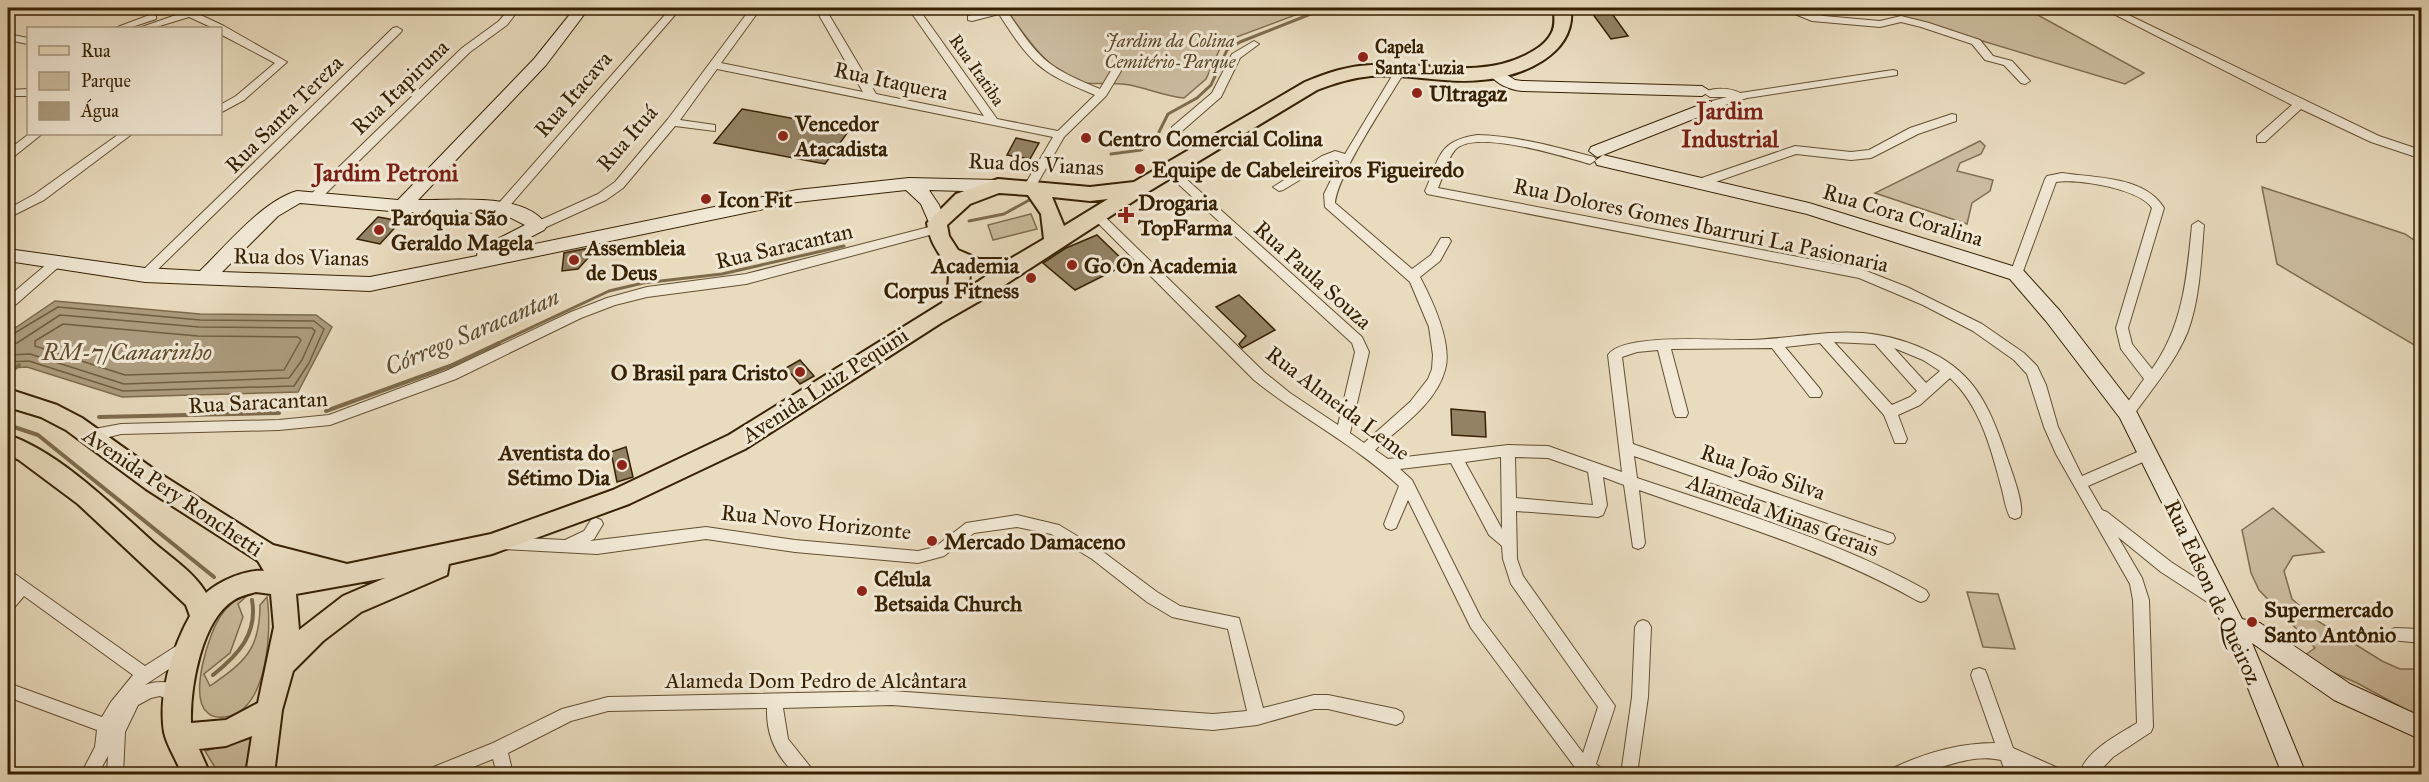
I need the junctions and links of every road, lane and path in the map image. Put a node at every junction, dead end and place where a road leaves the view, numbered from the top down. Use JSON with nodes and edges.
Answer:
{"nodes":[{"id":1,"x":515,"y":8,"type":"edge"},
{"id":2,"x":582,"y":8,"type":"edge"},
{"id":3,"x":676,"y":8,"type":"edge"},
{"id":4,"x":756,"y":8,"type":"edge"},
{"id":5,"x":820,"y":8,"type":"edge"},
{"id":6,"x":913,"y":8,"type":"edge"},
{"id":7,"x":1569,"y":8,"type":"edge"},
{"id":8,"x":1785,"y":8,"type":"edge"},
{"id":9,"x":2107,"y":8,"type":"edge"},
{"id":10,"x":177,"y":9,"type":"edge"},
{"id":11,"x":1001,"y":9,"type":"edge"},
{"id":12,"x":1805,"y":14,"type":"junction"},
{"id":13,"x":972,"y":18,"type":"dead end"},
{"id":14,"x":1822,"y":23,"type":"dead end"},
{"id":15,"x":123,"y":27,"type":"edge"},
{"id":16,"x":146,"y":27,"type":"edge"},
{"id":17,"x":216,"y":27,"type":"edge"},
{"id":18,"x":222,"y":30,"type":"edge"},
{"id":19,"x":396,"y":30,"type":"dead end"},
{"id":20,"x":8,"y":37,"type":"edge"},
{"id":21,"x":27,"y":41,"type":"edge"},
{"id":22,"x":1254,"y":44,"type":"dead end"},
{"id":23,"x":714,"y":65,"type":"junction"},
{"id":24,"x":1116,"y":72,"type":"dead end"},
{"id":25,"x":1893,"y":73,"type":"dead end"},
{"id":26,"x":1398,"y":75,"type":"junction"},
{"id":27,"x":1499,"y":76,"type":"junction"},
{"id":28,"x":2025,"y":81,"type":"dead end"},
{"id":29,"x":8,"y":93,"type":"edge"},
{"id":30,"x":27,"y":93,"type":"edge"},
{"id":31,"x":1102,"y":93,"type":"junction"},
{"id":32,"x":872,"y":97,"type":"junction"},
{"id":33,"x":1704,"y":99,"type":"junction"},
{"id":34,"x":2300,"y":104,"type":"junction"},
{"id":35,"x":222,"y":109,"type":"edge"},
{"id":36,"x":1952,"y":118,"type":"dead end"},
{"id":37,"x":993,"y":121,"type":"junction"},
{"id":38,"x":672,"y":122,"type":"junction"},
{"id":39,"x":711,"y":128,"type":"dead end"},
{"id":40,"x":35,"y":135,"type":"edge"},
{"id":41,"x":124,"y":135,"type":"edge"},
{"id":42,"x":1060,"y":135,"type":"junction"},
{"id":43,"x":1361,"y":135,"type":"junction"},
{"id":44,"x":2261,"y":139,"type":"dead end"},
{"id":45,"x":2421,"y":149,"type":"edge"},
{"id":46,"x":1200,"y":151,"type":"junction"},
{"id":47,"x":8,"y":155,"type":"edge"},
{"id":48,"x":1597,"y":157,"type":"junction"},
{"id":49,"x":1327,"y":158,"type":"junction"},
{"id":50,"x":1345,"y":164,"type":"junction"},
{"id":51,"x":1748,"y":166,"type":"junction"},
{"id":52,"x":1170,"y":171,"type":"junction"},
{"id":53,"x":909,"y":184,"type":"junction"},
{"id":54,"x":1697,"y":184,"type":"junction"},
{"id":55,"x":998,"y":186,"type":"junction"},
{"id":56,"x":1279,"y":187,"type":"dead end"},
{"id":57,"x":1032,"y":188,"type":"junction"},
{"id":58,"x":1139,"y":188,"type":"junction"},
{"id":59,"x":1431,"y":191,"type":"joint"},
{"id":60,"x":1741,"y":193,"type":"junction"},
{"id":61,"x":314,"y":198,"type":"junction"},
{"id":62,"x":402,"y":206,"type":"junction"},
{"id":63,"x":502,"y":207,"type":"junction"},
{"id":64,"x":8,"y":214,"type":"edge"},
{"id":65,"x":1096,"y":215,"type":"junction"},
{"id":66,"x":2198,"y":225,"type":"dead end"},
{"id":67,"x":538,"y":226,"type":"junction"},
{"id":68,"x":937,"y":226,"type":"junction"},
{"id":69,"x":1445,"y":241,"type":"dead end"},
{"id":70,"x":1053,"y":243,"type":"junction"},
{"id":71,"x":8,"y":256,"type":"edge"},
{"id":72,"x":954,"y":256,"type":"junction"},
{"id":73,"x":58,"y":261,"type":"junction"},
{"id":74,"x":461,"y":265,"type":"junction"},
{"id":75,"x":1014,"y":267,"type":"junction"},
{"id":76,"x":2016,"y":274,"type":"junction"},
{"id":77,"x":145,"y":275,"type":"junction"},
{"id":78,"x":1412,"y":276,"type":"junction"},
{"id":79,"x":204,"y":278,"type":"junction"},
{"id":80,"x":8,"y":304,"type":"edge"},
{"id":81,"x":949,"y":310,"type":"junction"},
{"id":82,"x":1822,"y":337,"type":"junction"},
{"id":83,"x":1878,"y":339,"type":"junction"},
{"id":84,"x":1774,"y":342,"type":"junction"},
{"id":85,"x":1663,"y":345,"type":"junction"},
{"id":86,"x":1950,"y":370,"type":"junction"},
{"id":87,"x":2152,"y":380,"type":"junction"},
{"id":88,"x":1926,"y":392,"type":"junction"},
{"id":89,"x":1815,"y":393,"type":"dead end"},
{"id":90,"x":8,"y":398,"type":"edge"},
{"id":91,"x":1890,"y":412,"type":"junction"},
{"id":92,"x":1681,"y":413,"type":"dead end"},
{"id":93,"x":2127,"y":413,"type":"junction"},
{"id":94,"x":89,"y":436,"type":"junction"},
{"id":95,"x":1342,"y":436,"type":"junction"},
{"id":96,"x":1900,"y":439,"type":"dead end"},
{"id":97,"x":8,"y":444,"type":"edge"},
{"id":98,"x":1624,"y":447,"type":"junction"},
{"id":99,"x":1365,"y":450,"type":"junction"},
{"id":100,"x":1508,"y":450,"type":"junction"},
{"id":101,"x":2147,"y":454,"type":"junction"},
{"id":102,"x":1455,"y":457,"type":"junction"},
{"id":103,"x":1386,"y":465,"type":"junction"},
{"id":104,"x":1598,"y":469,"type":"junction"},
{"id":105,"x":1625,"y":479,"type":"junction"},
{"id":106,"x":1407,"y":484,"type":"junction"},
{"id":107,"x":2079,"y":484,"type":"junction"},
{"id":108,"x":1510,"y":504,"type":"junction"},
{"id":109,"x":2094,"y":508,"type":"junction"},
{"id":110,"x":2015,"y":513,"type":"dead end"},
{"id":111,"x":595,"y":517,"type":"junction"},
{"id":112,"x":1391,"y":524,"type":"dead end"},
{"id":113,"x":551,"y":536,"type":"junction"},
{"id":114,"x":1888,"y":538,"type":"dead end"},
{"id":115,"x":494,"y":543,"type":"junction"},
{"id":116,"x":1638,"y":543,"type":"dead end"},
{"id":117,"x":1510,"y":544,"type":"junction"},
{"id":118,"x":618,"y":545,"type":"junction"},
{"id":119,"x":267,"y":554,"type":"junction"},
{"id":120,"x":357,"y":573,"type":"junction"},
{"id":121,"x":8,"y":576,"type":"edge"},
{"id":122,"x":282,"y":585,"type":"junction"},
{"id":123,"x":23,"y":587,"type":"junction"},
{"id":124,"x":1921,"y":595,"type":"dead end"},
{"id":125,"x":2220,"y":602,"type":"junction"},
{"id":126,"x":8,"y":604,"type":"edge"},
{"id":127,"x":203,"y":616,"type":"junction"},
{"id":128,"x":1644,"y":627,"type":"dead end"},
{"id":129,"x":2235,"y":628,"type":"junction"},
{"id":130,"x":2395,"y":635,"type":"dead end"},
{"id":131,"x":2421,"y":636,"type":"edge"},
{"id":132,"x":189,"y":647,"type":"junction"},
{"id":133,"x":281,"y":665,"type":"junction"},
{"id":134,"x":1979,"y":675,"type":"dead end"},
{"id":135,"x":142,"y":677,"type":"junction"},
{"id":136,"x":8,"y":690,"type":"edge"},
{"id":137,"x":177,"y":696,"type":"junction"},
{"id":138,"x":775,"y":700,"type":"junction"},
{"id":139,"x":269,"y":710,"type":"junction"},
{"id":140,"x":1257,"y":717,"type":"junction"},
{"id":141,"x":1396,"y":717,"type":"dead end"},
{"id":142,"x":106,"y":726,"type":"junction"},
{"id":143,"x":2421,"y":729,"type":"edge"},
{"id":144,"x":178,"y":733,"type":"junction"},
{"id":145,"x":499,"y":749,"type":"junction"},
{"id":146,"x":2006,"y":753,"type":"junction"},
{"id":147,"x":1590,"y":772,"type":"edge"},
{"id":148,"x":89,"y":774,"type":"edge"},
{"id":149,"x":115,"y":774,"type":"edge"},
{"id":150,"x":196,"y":774,"type":"edge"},
{"id":151,"x":260,"y":774,"type":"edge"},
{"id":152,"x":437,"y":774,"type":"edge"},
{"id":153,"x":505,"y":774,"type":"edge"},
{"id":154,"x":808,"y":774,"type":"edge"},
{"id":155,"x":1629,"y":774,"type":"edge"},
{"id":156,"x":1899,"y":774,"type":"edge"},
{"id":157,"x":2014,"y":774,"type":"edge"},
{"id":158,"x":2052,"y":774,"type":"edge"},
{"id":159,"x":2086,"y":774,"type":"edge"},
{"id":160,"x":2294,"y":774,"type":"edge"}],
"edges":[{"from":1,"to":61,"type":"street","name":"Rua Itapiruna"},
{"from":2,"to":62,"type":"street"},
{"from":3,"to":63,"type":"street","name":"Rua Itacava"},
{"from":4,"to":23,"type":"street","name":"Rua Ituá"},
{"from":5,"to":32,"type":"street"},
{"from":6,"to":37,"type":"street","name":"Rua Itatiba"},
{"from":7,"to":27,"type":"main road","name":"Rua dos Vianas"},
{"from":8,"to":12,"type":"street"},
{"from":9,"to":34,"type":"street"},
{"from":10,"to":15,"type":"street"},
{"from":10,"to":16,"type":"street"},
{"from":10,"to":17,"type":"street"},
{"from":11,"to":13,"type":"street"},
{"from":11,"to":31,"type":"street"},
{"from":12,"to":14,"type":"street"},
{"from":12,"to":28,"type":"street"},
{"from":18,"to":35,"type":"street"},
{"from":19,"to":77,"type":"street","name":"Rua Santa Tereza"},
{"from":20,"to":21,"type":"street"},
{"from":22,"to":46,"type":"street"},
{"from":23,"to":32,"type":"street","name":"Rua Itaquera"},
{"from":23,"to":38,"type":"street","name":"Rua Ituá"},
{"from":24,"to":31,"type":"street"},
{"from":25,"to":33,"type":"street"},
{"from":26,"to":27,"type":"main road","name":"Rua dos Vianas"},
{"from":26,"to":43,"type":"street"},
{"from":26,"to":46,"type":"main road","name":"Rua dos Vianas"},
{"from":27,"to":33,"type":"street"},
{"from":29,"to":30,"type":"street"},
{"from":31,"to":42,"type":"street"},
{"from":32,"to":37,"type":"street","name":"Rua Itaquera"},
{"from":33,"to":48,"type":"street"},
{"from":34,"to":44,"type":"street"},
{"from":34,"to":45,"type":"street"},
{"from":36,"to":51,"type":"street"},
{"from":37,"to":42,"type":"street","name":"Rua Itaquera"},
{"from":38,"to":39,"type":"street"},
{"from":38,"to":67,"type":"street","name":"Rua Ituá"},
{"from":40,"to":47,"type":"street"},
{"from":41,"to":64,"type":"street"},
{"from":42,"to":57,"type":"street"},
{"from":43,"to":49,"type":"street"},
{"from":43,"to":50,"type":"street"},
{"from":46,"to":52,"type":"main road","name":"Rua dos Vianas"},
{"from":48,"to":54,"type":"street","name":"Rua Cora Coralina"},
{"from":48,"to":59,"type":"street","name":"Rua Cora Coralina"},
{"from":49,"to":50,"type":"street"},
{"from":49,"to":56,"type":"street"},
{"from":50,"to":78,"type":"street"},
{"from":51,"to":54,"type":"street"},
{"from":51,"to":60,"type":"street"},
{"from":52,"to":58,"type":"main road","name":"Rua dos Vianas"},
{"from":52,"to":95,"type":"street","name":"Rua Paula Souza"},
{"from":53,"to":55,"type":"street","name":"Rua dos Vianas"},
{"from":53,"to":68,"type":"street"},
{"from":53,"to":74,"type":"street","name":"Rua dos Vianas"},
{"from":54,"to":60,"type":"street","name":"Rua Cora Coralina"},
{"from":55,"to":57,"type":"main road","name":"Rua dos Vianas"},
{"from":55,"to":68,"type":"main road"},
{"from":57,"to":58,"type":"main road","name":"Rua dos Vianas"},
{"from":57,"to":70,"type":"main road"},
{"from":58,"to":65,"type":"main road","name":"Avenida Luiz Pequini"},
{"from":59,"to":107,"type":"street","name":"Rua Dolores Gomes Ibarruri La Pasionaria"},
{"from":60,"to":76,"type":"street","name":"Rua Cora Coralina"},
{"from":61,"to":62,"type":"street"},
{"from":61,"to":79,"type":"street"},
{"from":62,"to":63,"type":"street"},
{"from":63,"to":67,"type":"street"},
{"from":65,"to":70,"type":"main road","name":"Avenida Luiz Pequini"},
{"from":65,"to":95,"type":"street","name":"Rua Almeida Leme"},
{"from":66,"to":87,"type":"street"},
{"from":67,"to":74,"type":"street","name":"Rua Ituá"},
{"from":68,"to":72,"type":"main road"},
{"from":68,"to":94,"type":"street","name":"Rua Saracantan"},
{"from":69,"to":78,"type":"street"},
{"from":70,"to":75,"type":"main road","name":"Avenida Luiz Pequini"},
{"from":71,"to":73,"type":"street","name":"Rua dos Vianas"},
{"from":72,"to":75,"type":"main road"},
{"from":72,"to":81,"type":"main road"},
{"from":73,"to":77,"type":"street","name":"Rua dos Vianas"},
{"from":73,"to":80,"type":"street"},
{"from":74,"to":79,"type":"street","name":"Rua dos Vianas"},
{"from":75,"to":81,"type":"main road","name":"Avenida Luiz Pequini"},
{"from":76,"to":87,"type":"street"},
{"from":76,"to":93,"type":"street"},
{"from":77,"to":79,"type":"street","name":"Rua dos Vianas"},
{"from":78,"to":99,"type":"street"},
{"from":81,"to":111,"type":"main road","name":"Avenida Luiz Pequini"},
{"from":82,"to":83,"type":"street"},
{"from":82,"to":84,"type":"street"},
{"from":82,"to":91,"type":"street"},
{"from":83,"to":86,"type":"street"},
{"from":83,"to":88,"type":"street"},
{"from":84,"to":85,"type":"street"},
{"from":84,"to":89,"type":"street"},
{"from":85,"to":92,"type":"street"},
{"from":85,"to":98,"type":"street"},
{"from":86,"to":88,"type":"street"},
{"from":86,"to":110,"type":"street"},
{"from":87,"to":93,"type":"street"},
{"from":88,"to":91,"type":"street"},
{"from":90,"to":94,"type":"main road","name":"Avenida Pery Ronchetti"},
{"from":91,"to":96,"type":"street"},
{"from":93,"to":101,"type":"street","name":"Rua Edson de Queiroz"},
{"from":94,"to":119,"type":"main road","name":"Avenida Pery Ronchetti"},
{"from":95,"to":99,"type":"street","name":"Rua Almeida Leme"},
{"from":97,"to":127,"type":"main road"},
{"from":98,"to":105,"type":"street"},
{"from":98,"to":114,"type":"street","name":"Rua João Silva"},
{"from":99,"to":103,"type":"street","name":"Rua Almeida Leme"},
{"from":100,"to":102,"type":"street","name":"Alameda Minas Gerais"},
{"from":100,"to":104,"type":"street","name":"Alameda Minas Gerais"},
{"from":100,"to":108,"type":"street"},
{"from":101,"to":107,"type":"street"},
{"from":101,"to":125,"type":"street","name":"Rua Edson de Queiroz"},
{"from":102,"to":103,"type":"street","name":"Alameda Minas Gerais"},
{"from":102,"to":117,"type":"street"},
{"from":103,"to":106,"type":"street","name":"Rua Almeida Leme"},
{"from":104,"to":105,"type":"street","name":"Alameda Minas Gerais"},
{"from":104,"to":108,"type":"street"},
{"from":105,"to":116,"type":"street"},
{"from":105,"to":124,"type":"street","name":"Alameda Minas Gerais"},
{"from":106,"to":112,"type":"street"},
{"from":106,"to":147,"type":"street","name":"Rua Almeida Leme"},
{"from":107,"to":109,"type":"street","name":"Rua Dolores Gomes Ibarruri La Pasionaria"},
{"from":108,"to":117,"type":"street"},
{"from":109,"to":125,"type":"street"},
{"from":109,"to":159,"type":"street","name":"Rua Dolores Gomes Ibarruri La Pasionaria"},
{"from":111,"to":113,"type":"main road","name":"Avenida Luiz Pequini"},
{"from":111,"to":118,"type":"street"},
{"from":113,"to":115,"type":"main road","name":"Avenida Luiz Pequini"},
{"from":113,"to":118,"type":"street","name":"Rua Novo Horizonte"},
{"from":115,"to":120,"type":"main road","name":"Avenida Luiz Pequini"},
{"from":115,"to":133,"type":"main road","name":"Avenida Luiz Pequini"},
{"from":117,"to":147,"type":"street"},
{"from":118,"to":140,"type":"street","name":"Rua Novo Horizonte"},
{"from":119,"to":120,"type":"main road"},
{"from":119,"to":122,"type":"main road","name":"Avenida Pery Ronchetti"},
{"from":120,"to":122,"type":"main road","name":"Avenida Luiz Pequini"},
{"from":121,"to":123,"type":"street"},
{"from":122,"to":127,"type":"main road","name":"Avenida Luiz Pequini"},
{"from":122,"to":133,"type":"main road","name":"Avenida Pery Ronchetti"},
{"from":123,"to":126,"type":"street"},
{"from":123,"to":135,"type":"street"},
{"from":125,"to":129,"type":"street","name":"Rua Edson de Queiroz"},
{"from":127,"to":132,"type":"main road","name":"Avenida Luiz Pequini"},
{"from":128,"to":155,"type":"street"},
{"from":129,"to":143,"type":"street"},
{"from":129,"to":160,"type":"street","name":"Rua Edson de Queiroz"},
{"from":130,"to":131,"type":"street"},
{"from":132,"to":135,"type":"street"},
{"from":132,"to":137,"type":"main road","name":"Avenida Luiz Pequini"},
{"from":133,"to":139,"type":"main road"},
{"from":134,"to":146,"type":"street"},
{"from":135,"to":142,"type":"street"},
{"from":136,"to":142,"type":"street"},
{"from":137,"to":144,"type":"main road","name":"Avenida Luiz Pequini"},
{"from":137,"to":149,"type":"street"},
{"from":138,"to":140,"type":"street","name":"Alameda Dom Pedro de Alcântara"},
{"from":138,"to":145,"type":"street","name":"Alameda Dom Pedro de Alcântara"},
{"from":138,"to":154,"type":"street"},
{"from":139,"to":144,"type":"main road"},
{"from":139,"to":151,"type":"main road"},
{"from":140,"to":141,"type":"street","name":"Alameda Dom Pedro de Alcântara"},
{"from":142,"to":148,"type":"street"},
{"from":144,"to":150,"type":"main road","name":"Avenida Luiz Pequini"},
{"from":145,"to":152,"type":"street","name":"Alameda Dom Pedro de Alcântara"},
{"from":145,"to":153,"type":"street"},
{"from":146,"to":156,"type":"street"},
{"from":146,"to":157,"type":"street"},
{"from":146,"to":158,"type":"street"}]}
